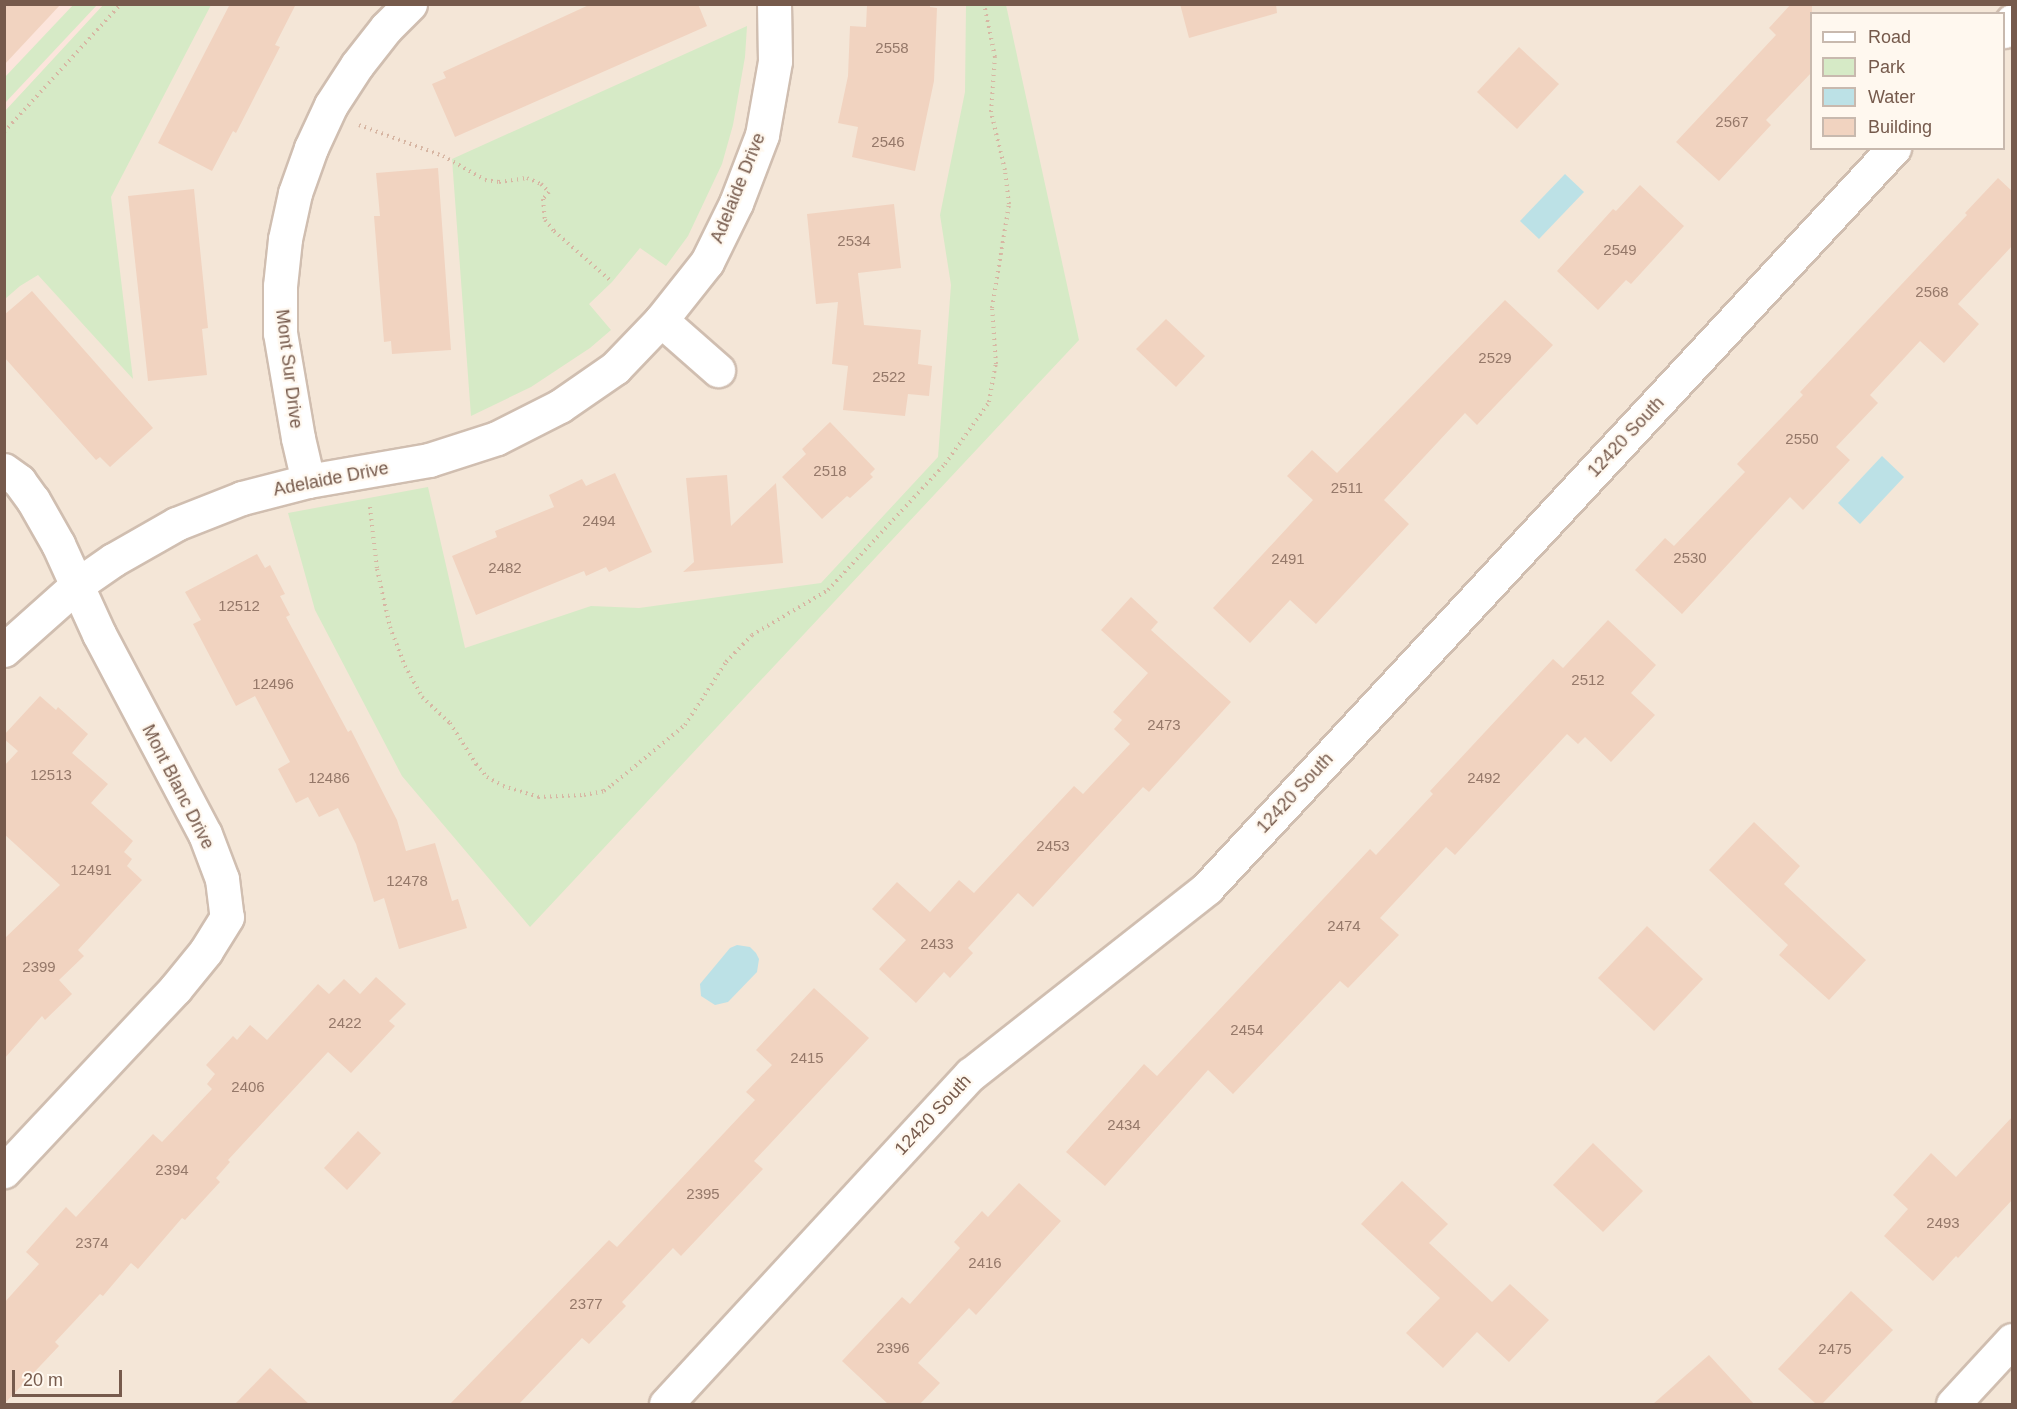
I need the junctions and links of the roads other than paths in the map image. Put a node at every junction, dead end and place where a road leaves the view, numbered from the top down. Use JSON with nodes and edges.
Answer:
{"nodes":[{"id":1,"x":410,"y":4,"type":"edge"},
{"id":2,"x":774,"y":4,"type":"edge"},
{"id":3,"x":1892,"y":150,"type":"edge"},
{"id":4,"x":661,"y":320,"type":"junction"},
{"id":5,"x":718,"y":370,"type":"dead end"},
{"id":6,"x":4,"y":470,"type":"edge"},
{"id":7,"x":308,"y":481,"type":"junction"},
{"id":8,"x":77,"y":585,"type":"junction"},
{"id":9,"x":4,"y":650,"type":"edge"},
{"id":10,"x":4,"y":1171,"type":"edge"},
{"id":11,"x":2013,"y":1340,"type":"edge"},
{"id":12,"x":666,"y":1404,"type":"edge"},
{"id":13,"x":1953,"y":1404,"type":"edge"}],
"edges":[{"from":1,"to":7,"type":"street","name":"Mont Sur Drive"},
{"from":2,"to":4,"type":"street","name":"Adelaide Drive"},
{"from":3,"to":12,"type":"street","name":"12420 South"},
{"from":4,"to":5,"type":"street"},
{"from":4,"to":7,"type":"street","name":"Adelaide Drive"},
{"from":6,"to":8,"type":"street","name":"Mont Blanc Drive"},
{"from":7,"to":8,"type":"street","name":"Adelaide Drive"},
{"from":8,"to":9,"type":"street","name":"Adelaide Drive"},
{"from":8,"to":10,"type":"street","name":"Mont Blanc Drive"},
{"from":11,"to":13,"type":"street"}]}
